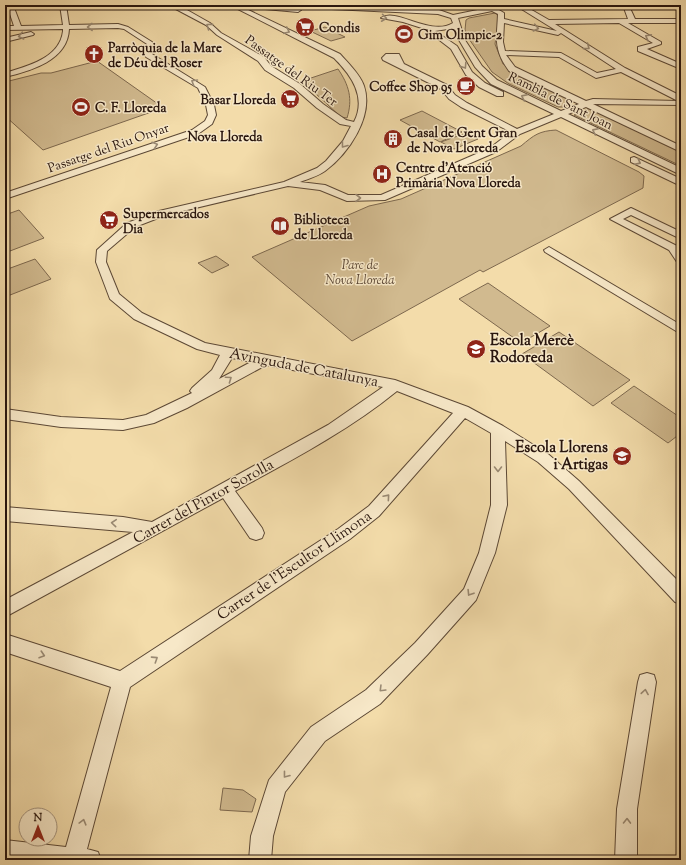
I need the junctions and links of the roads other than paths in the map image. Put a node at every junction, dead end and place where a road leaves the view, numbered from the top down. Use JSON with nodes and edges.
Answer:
{"nodes":[{"id":1,"x":10,"y":5,"type":"edge"},
{"id":2,"x":63,"y":5,"type":"edge"},
{"id":3,"x":175,"y":5,"type":"edge"},
{"id":4,"x":233,"y":5,"type":"edge"},
{"id":5,"x":236,"y":5,"type":"edge"},
{"id":6,"x":286,"y":5,"type":"edge"},
{"id":7,"x":289,"y":5,"type":"edge"},
{"id":8,"x":515,"y":5,"type":"edge"},
{"id":9,"x":518,"y":5,"type":"edge"},
{"id":10,"x":622,"y":5,"type":"edge"},
{"id":11,"x":262,"y":7,"type":"junction"},
{"id":12,"x":490,"y":7,"type":"edge"},
{"id":13,"x":420,"y":11,"type":"junction"},
{"id":14,"x":439,"y":12,"type":"junction"},
{"id":15,"x":252,"y":14,"type":"junction"},
{"id":16,"x":455,"y":20,"type":"junction"},
{"id":17,"x":501,"y":20,"type":"junction"},
{"id":18,"x":663,"y":21,"type":"junction"},
{"id":19,"x":681,"y":21,"type":"edge"},
{"id":20,"x":58,"y":22,"type":"dead end"},
{"id":21,"x":409,"y":22,"type":"junction"},
{"id":22,"x":549,"y":22,"type":"junction"},
{"id":23,"x":620,"y":22,"type":"junction"},
{"id":24,"x":632,"y":22,"type":"junction"},
{"id":25,"x":65,"y":27,"type":"junction"},
{"id":26,"x":5,"y":28,"type":"edge"},
{"id":27,"x":18,"y":28,"type":"junction"},
{"id":28,"x":681,"y":29,"type":"edge"},
{"id":29,"x":427,"y":33,"type":"junction"},
{"id":30,"x":571,"y":36,"type":"junction"},
{"id":31,"x":5,"y":40,"type":"edge"},
{"id":32,"x":502,"y":54,"type":"junction"},
{"id":33,"x":402,"y":67,"type":"dead end"},
{"id":34,"x":681,"y":67,"type":"edge"},
{"id":35,"x":622,"y":70,"type":"junction"},
{"id":36,"x":5,"y":75,"type":"edge"},
{"id":37,"x":681,"y":99,"type":"edge"},
{"id":38,"x":584,"y":103,"type":"junction"},
{"id":39,"x":681,"y":103,"type":"edge"},
{"id":40,"x":560,"y":114,"type":"junction"},
{"id":41,"x":550,"y":118,"type":"junction"},
{"id":42,"x":356,"y":125,"type":"junction"},
{"id":43,"x":517,"y":132,"type":"junction"},
{"id":44,"x":589,"y":138,"type":"dead end"},
{"id":45,"x":681,"y":149,"type":"edge"},
{"id":46,"x":625,"y":156,"type":"dead end"},
{"id":47,"x":320,"y":170,"type":"junction"},
{"id":48,"x":681,"y":172,"type":"edge"},
{"id":49,"x":681,"y":183,"type":"edge"},
{"id":50,"x":287,"y":184,"type":"junction"},
{"id":51,"x":322,"y":187,"type":"junction"},
{"id":52,"x":5,"y":196,"type":"edge"},
{"id":53,"x":681,"y":236,"type":"edge"},
{"id":54,"x":677,"y":245,"type":"edge"},
{"id":55,"x":549,"y":250,"type":"dead end"},
{"id":56,"x":681,"y":260,"type":"edge"},
{"id":57,"x":681,"y":330,"type":"edge"},
{"id":58,"x":228,"y":353,"type":"junction"},
{"id":59,"x":265,"y":360,"type":"junction"},
{"id":60,"x":395,"y":385,"type":"junction"},
{"id":61,"x":182,"y":404,"type":"junction"},
{"id":62,"x":463,"y":411,"type":"junction"},
{"id":63,"x":5,"y":414,"type":"edge"},
{"id":64,"x":498,"y":430,"type":"junction"},
{"id":65,"x":226,"y":490,"type":"junction"},
{"id":66,"x":5,"y":514,"type":"edge"},
{"id":67,"x":153,"y":528,"type":"junction"},
{"id":68,"x":256,"y":533,"type":"dead end"},
{"id":69,"x":681,"y":596,"type":"edge"},
{"id":70,"x":5,"y":609,"type":"edge"},
{"id":71,"x":5,"y":643,"type":"edge"},
{"id":72,"x":122,"y":681,"type":"junction"},
{"id":73,"x":647,"y":682,"type":"dead end"},
{"id":74,"x":5,"y":851,"type":"edge"},
{"id":75,"x":79,"y":859,"type":"edge"},
{"id":76,"x":260,"y":860,"type":"edge"},
{"id":77,"x":626,"y":860,"type":"edge"}],
"edges":[{"from":1,"to":27,"type":"street"},
{"from":2,"to":25,"type":"street"},
{"from":42,"to":3,"type":"street","name":"Passatge del Riu Ter","one_way":true},
{"from":4,"to":15,"type":"street","name":"Avinguda de Catalunya"},
{"from":5,"to":11,"type":"street","name":"Rambla de Sant Joan"},
{"from":6,"to":11,"type":"street","name":"Rambla de Sant Joan"},
{"from":7,"to":13,"type":"street"},
{"from":8,"to":12,"type":"street"},
{"from":9,"to":22,"type":"street"},
{"from":10,"to":24,"type":"street"},
{"from":11,"to":15,"type":"street"},
{"from":11,"to":21,"type":"street","name":"Rambla de Sant Joan","one_way":true},
{"from":12,"to":14,"type":"street"},
{"from":12,"to":16,"type":"street"},
{"from":12,"to":17,"type":"street"},
{"from":13,"to":14,"type":"street"},
{"from":13,"to":21,"type":"street"},
{"from":14,"to":16,"type":"street"},
{"from":15,"to":42,"type":"street","name":"Avinguda de Catalunya","one_way":true},
{"from":16,"to":29,"type":"street","name":"Rambla de Sant Joan"},
{"from":40,"to":16,"type":"street","name":"Rambla de Sant Joan","one_way":true},
{"from":17,"to":30,"type":"street","one_way":true},
{"from":17,"to":32,"type":"street","name":"Rambla de Sant Joan"},
{"from":18,"to":19,"type":"street"},
{"from":18,"to":24,"type":"street"},
{"from":18,"to":28,"type":"street"},
{"from":20,"to":25,"type":"street"},
{"from":21,"to":29,"type":"street","name":"Rambla de Sant Joan"},
{"from":22,"to":23,"type":"street"},
{"from":22,"to":30,"type":"street"},
{"from":23,"to":24,"type":"street"},
{"from":34,"to":23,"type":"street","one_way":true},
{"from":25,"to":27,"type":"street"},
{"from":25,"to":31,"type":"street","one_way":true},
{"from":25,"to":36,"type":"street"},
{"from":52,"to":25,"type":"street","name":"Passatge del Riu Onyar","one_way":true},
{"from":26,"to":27,"type":"street"},
{"from":29,"to":41,"type":"street","name":"Rambla de Sant Joan","one_way":true},
{"from":30,"to":35,"type":"street","one_way":true},
{"from":32,"to":35,"type":"street"},
{"from":32,"to":38,"type":"street","name":"Rambla de Sant Joan"},
{"from":33,"to":43,"type":"street"},
{"from":35,"to":37,"type":"street"},
{"from":38,"to":39,"type":"street","name":"Avinguda de Catalunya"},
{"from":38,"to":40,"type":"street","name":"Avinguda de Catalunya"},
{"from":38,"to":45,"type":"street","name":"Rambla de Sant Joan"},
{"from":40,"to":41,"type":"street","name":"Avinguda de Catalunya"},
{"from":48,"to":40,"type":"street","name":"Rambla de Sant Joan","one_way":true},
{"from":41,"to":43,"type":"street","name":"Avinguda de Catalunya"},
{"from":41,"to":44,"type":"street","name":"Rambla de Sant Joan"},
{"from":42,"to":47,"type":"street","name":"Avinguda de Catalunya","one_way":true},
{"from":51,"to":43,"type":"street","name":"Avinguda de Catalunya","one_way":true},
{"from":46,"to":49,"type":"street","one_way":true},
{"from":47,"to":50,"type":"street","name":"Avinguda de Catalunya"},
{"from":47,"to":51,"type":"street"},
{"from":50,"to":51,"type":"street","name":"Avinguda de Catalunya"},
{"from":50,"to":58,"type":"street","name":"Avinguda de Catalunya"},
{"from":53,"to":54,"type":"street"},
{"from":54,"to":56,"type":"street"},
{"from":55,"to":57,"type":"street"},
{"from":58,"to":59,"type":"street","name":"Avinguda de Catalunya"},
{"from":58,"to":61,"type":"street"},
{"from":59,"to":60,"type":"street","name":"Avinguda de Catalunya"},
{"from":61,"to":59,"type":"street","one_way":true},
{"from":60,"to":62,"type":"street","name":"Avinguda de Catalunya"},
{"from":60,"to":65,"type":"street","name":"Carrer del Pintor Sorolla"},
{"from":61,"to":63,"type":"street"},
{"from":62,"to":64,"type":"street","name":"Avinguda de Catalunya"},
{"from":72,"to":62,"type":"street","name":"Carrer de l'Escultor Llimona","one_way":true},
{"from":64,"to":69,"type":"street","name":"Avinguda de Catalunya"},
{"from":64,"to":76,"type":"street","one_way":true},
{"from":65,"to":67,"type":"street","name":"Carrer del Pintor Sorolla"},
{"from":65,"to":68,"type":"street"},
{"from":67,"to":66,"type":"street","one_way":true},
{"from":67,"to":70,"type":"street","name":"Carrer del Pintor Sorolla"},
{"from":71,"to":72,"type":"street","one_way":true},
{"from":75,"to":72,"type":"street","one_way":true},
{"from":77,"to":73,"type":"street","one_way":true},
{"from":74,"to":75,"type":"street"}]}
